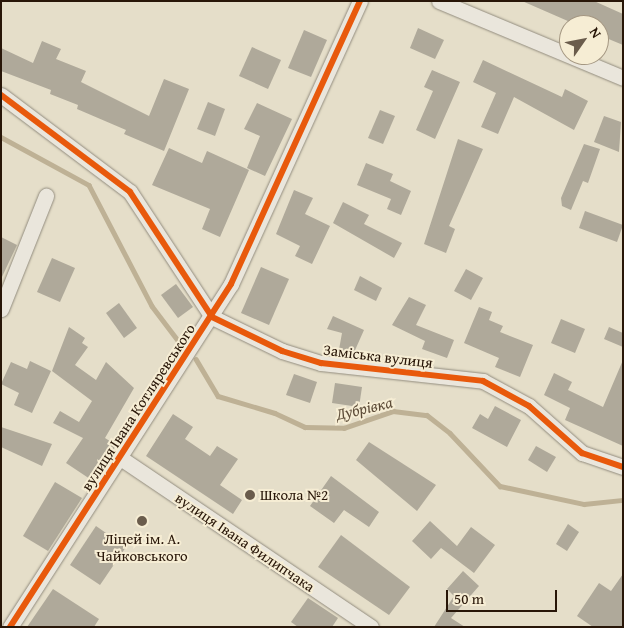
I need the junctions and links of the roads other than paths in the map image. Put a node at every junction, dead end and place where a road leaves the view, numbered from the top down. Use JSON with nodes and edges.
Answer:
{"nodes":[{"id":1,"x":360,"y":1,"type":"edge"},
{"id":2,"x":439,"y":1,"type":"edge"},
{"id":3,"x":623,"y":78,"type":"edge"},
{"id":4,"x":1,"y":95,"type":"edge"},
{"id":5,"x":46,"y":196,"type":"dead end"},
{"id":6,"x":1,"y":309,"type":"edge"},
{"id":7,"x":212,"y":317,"type":"junction"},
{"id":8,"x":119,"y":457,"type":"junction"},
{"id":9,"x":623,"y":467,"type":"edge"},
{"id":10,"x":10,"y":627,"type":"edge"},
{"id":11,"x":370,"y":627,"type":"edge"}],
"edges":[{"from":1,"to":7,"type":"street","name":"вулиця Івана Котляревського"},
{"from":2,"to":3,"type":"street"},
{"from":4,"to":7,"type":"street"},
{"from":5,"to":6,"type":"street"},
{"from":7,"to":8,"type":"street","name":"вулиця Івана Котляревського"},
{"from":7,"to":9,"type":"street","name":"Заміська вулиця"},
{"from":8,"to":10,"type":"street","name":"вулиця Івана Котляревського"},
{"from":8,"to":11,"type":"street","name":"вулиця Івана Филипчака"}]}
